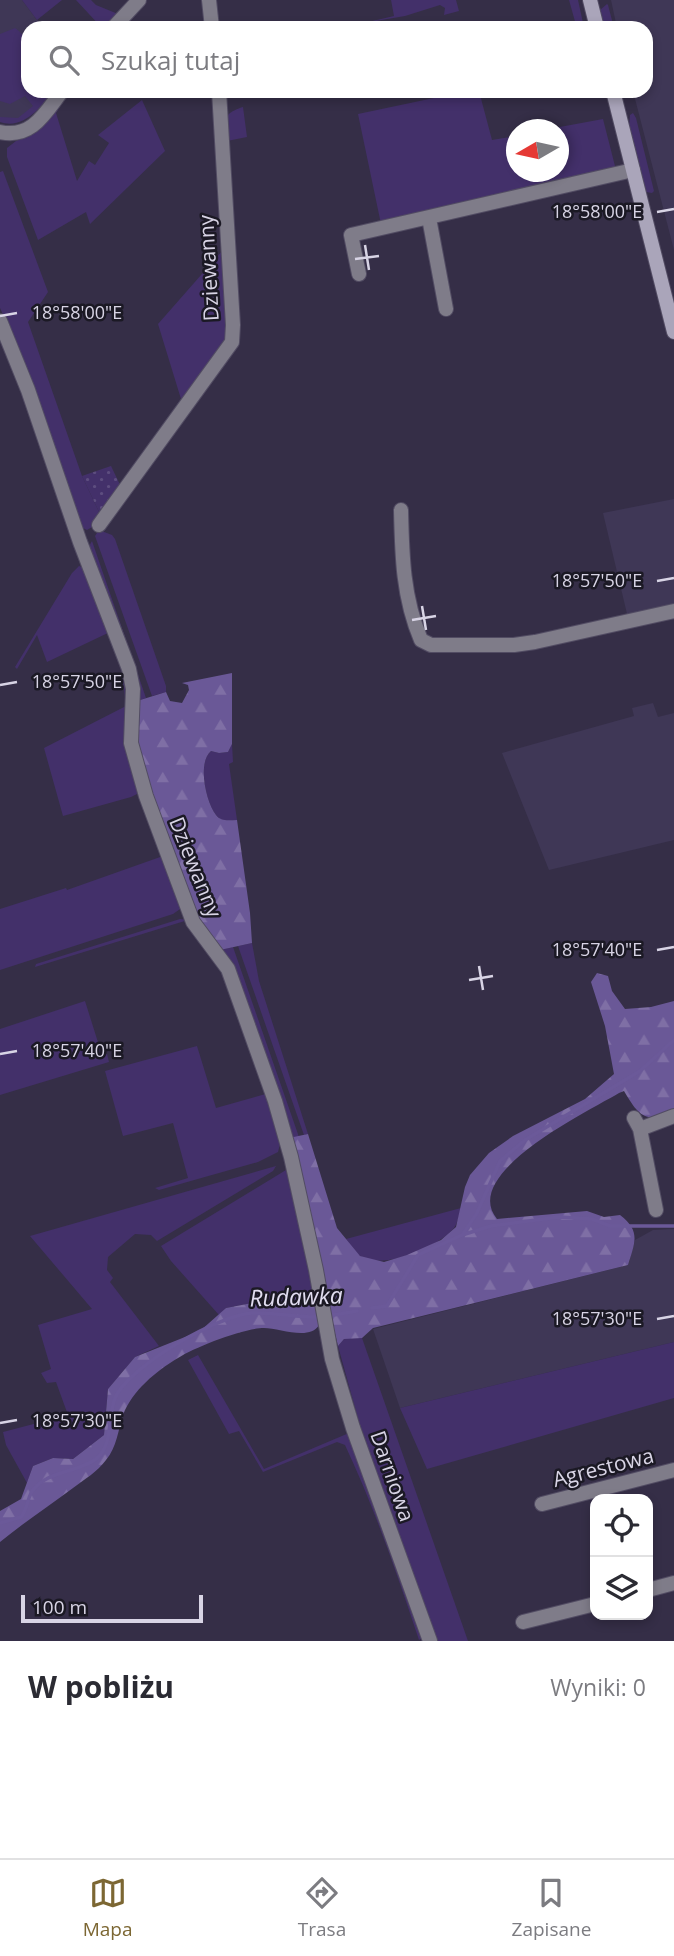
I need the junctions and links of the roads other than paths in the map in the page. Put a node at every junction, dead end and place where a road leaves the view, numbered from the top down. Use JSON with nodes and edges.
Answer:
{"nodes":[{"id":1,"x":139,"y":0,"type":"edge"},
{"id":2,"x":209,"y":0,"type":"edge"},
{"id":3,"x":590,"y":0,"type":"edge"},
{"id":4,"x":120,"y":21,"type":"edge"},
{"id":5,"x":211,"y":21,"type":"edge"},
{"id":6,"x":595,"y":21,"type":"edge"},
{"id":7,"x":56,"y":98,"type":"edge"},
{"id":8,"x":219,"y":98,"type":"edge"},
{"id":9,"x":614,"y":98,"type":"edge"},
{"id":10,"x":0,"y":132,"type":"edge"},
{"id":11,"x":633,"y":170,"type":"junction"},
{"id":12,"x":429,"y":218,"type":"junction"},
{"id":13,"x":359,"y":275,"type":"dead end"},
{"id":14,"x":446,"y":309,"type":"dead end"},
{"id":15,"x":0,"y":321,"type":"edge"},
{"id":16,"x":674,"y":332,"type":"edge"},
{"id":17,"x":401,"y":510,"type":"dead end"},
{"id":18,"x":99,"y":525,"type":"dead end"},
{"id":19,"x":674,"y":611,"type":"edge"},
{"id":20,"x":674,"y":1115,"type":"edge"},
{"id":21,"x":656,"y":1210,"type":"dead end"},
{"id":22,"x":326,"y":1322,"type":"joint"},
{"id":23,"x":674,"y":1470,"type":"edge"},
{"id":24,"x":542,"y":1504,"type":"dead end"},
{"id":25,"x":674,"y":1583,"type":"edge"},
{"id":26,"x":653,"y":1589,"type":"edge"},
{"id":27,"x":590,"y":1605,"type":"edge"},
{"id":28,"x":523,"y":1622,"type":"dead end"},
{"id":29,"x":430,"y":1641,"type":"edge"}],
"edges":[{"from":1,"to":4,"type":"street"},
{"from":2,"to":5,"type":"street"},
{"from":3,"to":6,"type":"main road"},
{"from":7,"to":10,"type":"street"},
{"from":8,"to":18,"type":"street","name":"Dziewanny"},
{"from":9,"to":11,"type":"main road"},
{"from":11,"to":12,"type":"street"},
{"from":11,"to":16,"type":"main road"},
{"from":12,"to":13,"type":"street"},
{"from":12,"to":14,"type":"street"},
{"from":15,"to":22,"type":"street","name":"Dziewanny"},
{"from":17,"to":19,"type":"street"},
{"from":20,"to":21,"type":"street"},
{"from":22,"to":29,"type":"street","name":"Darniowa"},
{"from":23,"to":24,"type":"street","name":"Agrestowa"},
{"from":25,"to":26,"type":"street"},
{"from":27,"to":28,"type":"street"}]}
